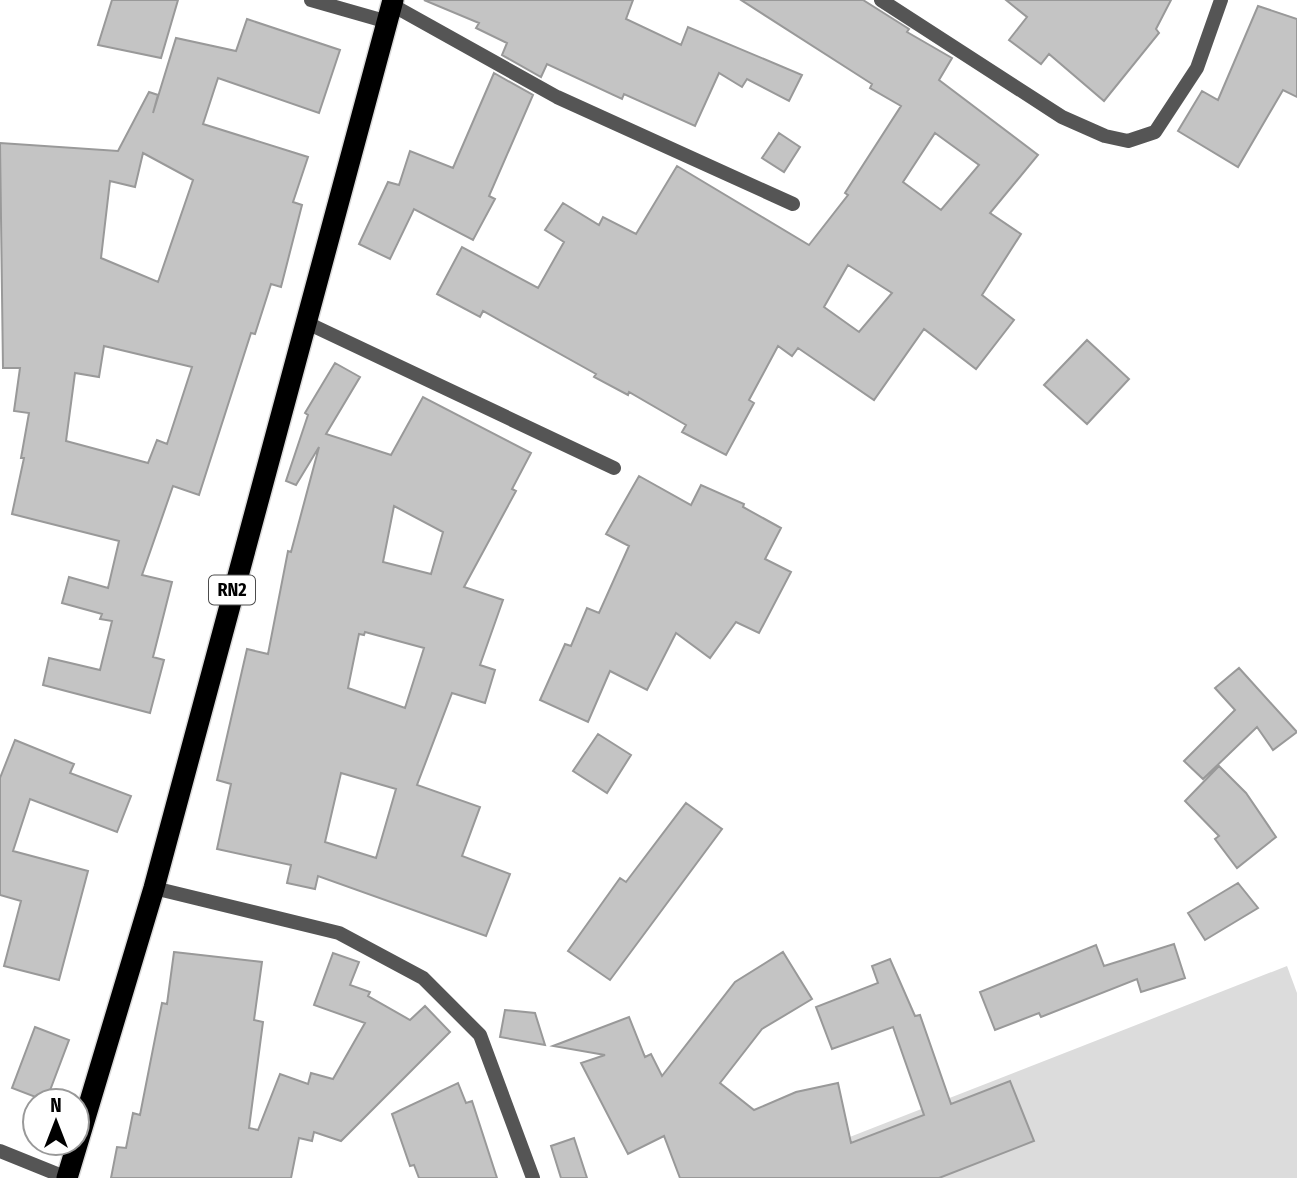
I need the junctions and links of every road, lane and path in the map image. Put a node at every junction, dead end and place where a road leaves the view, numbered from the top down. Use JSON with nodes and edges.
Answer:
{"nodes":[{"id":1,"x":311,"y":0,"type":"edge"},
{"id":2,"x":881,"y":0,"type":"edge"},
{"id":3,"x":1221,"y":0,"type":"edge"},
{"id":4,"x":391,"y":9,"type":"edge"},
{"id":5,"x":793,"y":204,"type":"dead end"},
{"id":6,"x":305,"y":321,"type":"junction"},
{"id":7,"x":614,"y":468,"type":"dead end"},
{"id":8,"x":154,"y":888,"type":"junction"},
{"id":9,"x":0,"y":1152,"type":"edge"},
{"id":10,"x":67,"y":1178,"type":"edge"},
{"id":11,"x":533,"y":1178,"type":"edge"}],
"edges":[{"from":1,"to":4,"type":"street"},
{"from":2,"to":3,"type":"street"},
{"from":4,"to":5,"type":"street"},
{"from":4,"to":6,"type":"highway","number":"RN2"},
{"from":6,"to":7,"type":"street"},
{"from":6,"to":8,"type":"highway","number":"RN2"},
{"from":8,"to":10,"type":"highway","number":"RN2"},
{"from":8,"to":11,"type":"street"},
{"from":9,"to":10,"type":"street"}]}
